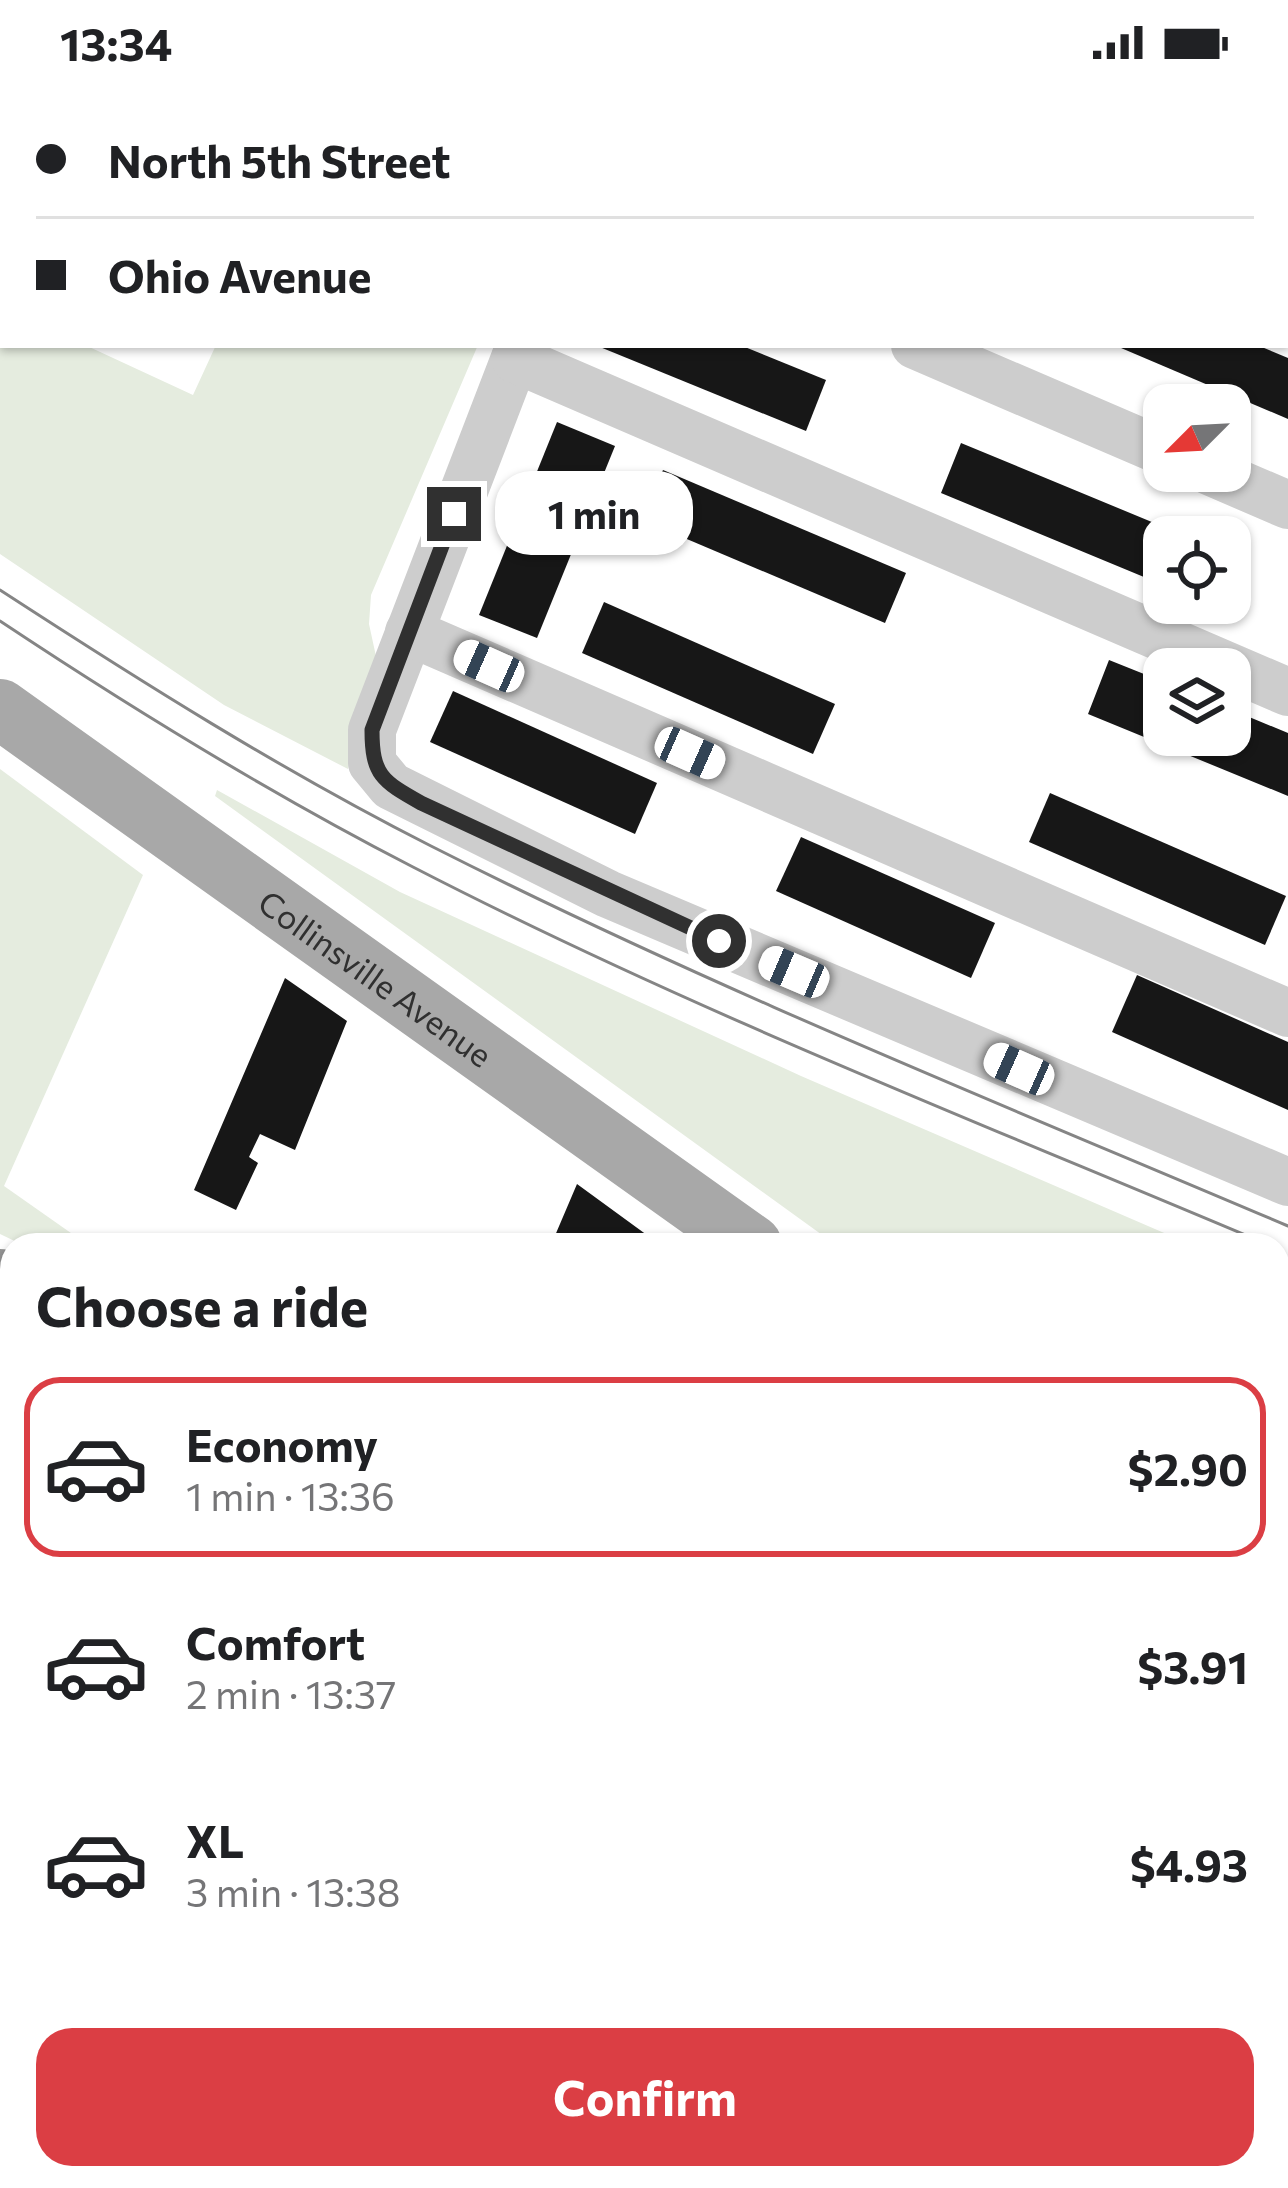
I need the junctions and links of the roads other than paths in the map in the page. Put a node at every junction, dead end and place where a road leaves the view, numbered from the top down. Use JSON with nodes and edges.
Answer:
{"nodes":[{"id":1,"x":922,"y":348,"type":"edge"},
{"id":2,"x":517,"y":352,"type":"edge"},
{"id":3,"x":1143,"y":443,"type":"edge"},
{"id":4,"x":1251,"y":489,"type":"edge"},
{"id":5,"x":1288,"y":505,"type":"edge"},
{"id":6,"x":409,"y":632,"type":"junction"},
{"id":7,"x":1288,"y":692,"type":"edge"},
{"id":8,"x":0,"y":709,"type":"edge"},
{"id":9,"x":1288,"y":1013,"type":"edge"},
{"id":10,"x":1288,"y":1182,"type":"edge"},
{"id":11,"x":735,"y":1233,"type":"edge"}],
"edges":[{"from":1,"to":3,"type":"street"},
{"from":2,"to":6,"type":"street"},
{"from":2,"to":7,"type":"street"},
{"from":4,"to":5,"type":"street"},
{"from":6,"to":9,"type":"street"},
{"from":6,"to":10,"type":"street"},
{"from":8,"to":11,"type":"main road","name":"Collinsville Avenue"}]}
